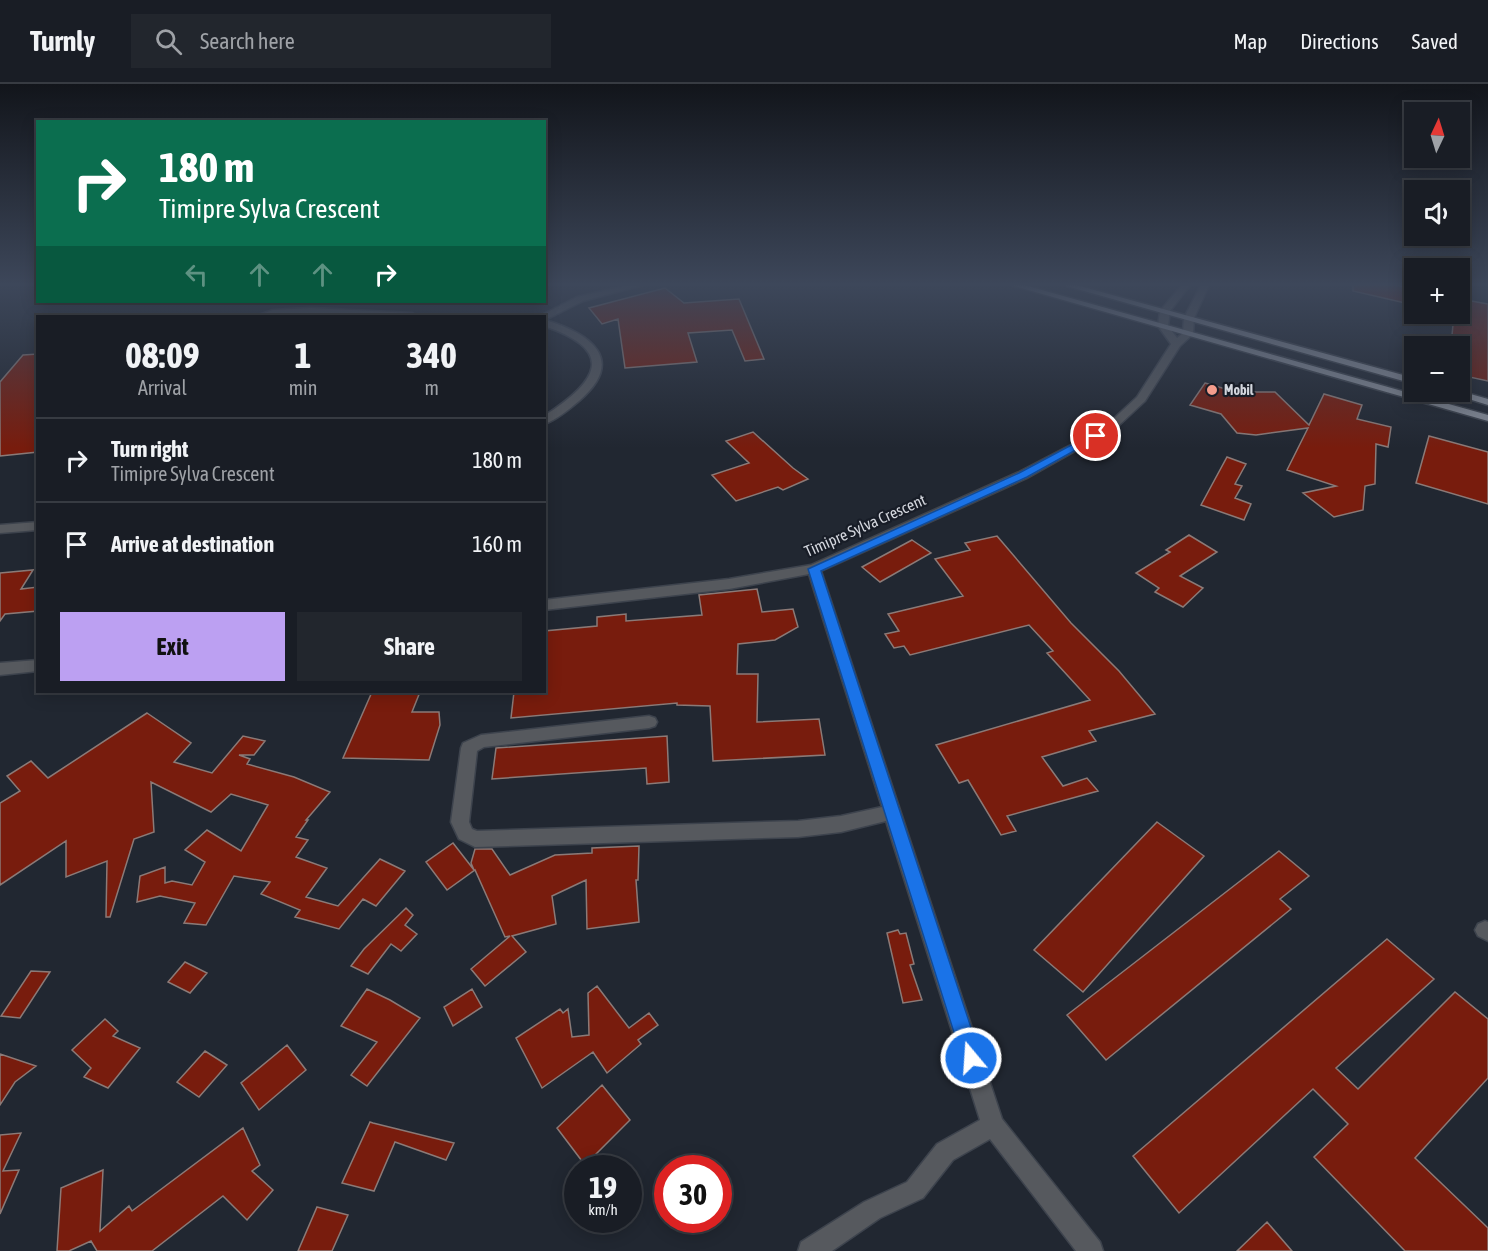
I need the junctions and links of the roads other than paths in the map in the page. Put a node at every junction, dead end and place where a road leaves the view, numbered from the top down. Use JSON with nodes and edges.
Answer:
{"nodes":[{"id":1,"x":588,"y":339,"type":"edge"},
{"id":2,"x":1173,"y":339,"type":"edge"},
{"id":3,"x":1181,"y":339,"type":"edge"},
{"id":4,"x":1211,"y":339,"type":"edge"},
{"id":5,"x":1266,"y":339,"type":"edge"},
{"id":6,"x":1176,"y":344,"type":"junction"},
{"id":7,"x":1404,"y":378,"type":"edge"},
{"id":8,"x":1470,"y":397,"type":"edge"},
{"id":9,"x":1488,"y":402,"type":"edge"},
{"id":10,"x":1488,"y":418,"type":"edge"},
{"id":11,"x":546,"y":420,"type":"edge"},
{"id":12,"x":36,"y":526,"type":"edge"},
{"id":13,"x":0,"y":529,"type":"edge"},
{"id":14,"x":814,"y":569,"type":"junction"},
{"id":15,"x":546,"y":605,"type":"edge"},
{"id":16,"x":36,"y":665,"type":"edge"},
{"id":17,"x":0,"y":669,"type":"edge"},
{"id":18,"x":649,"y":722,"type":"dead end"},
{"id":19,"x":892,"y":812,"type":"junction"},
{"id":20,"x":993,"y":1125,"type":"junction"},
{"id":21,"x":810,"y":1251,"type":"edge"},
{"id":22,"x":1091,"y":1251,"type":"edge"}],
"edges":[{"from":1,"to":11,"type":"street"},
{"from":2,"to":6,"type":"street"},
{"from":3,"to":6,"type":"street","name":"Timipre Sylva Crescent"},
{"from":4,"to":10,"type":"main road"},
{"from":5,"to":7,"type":"main road"},
{"from":6,"to":14,"type":"street","name":"Timipre Sylva Crescent"},
{"from":8,"to":9,"type":"main road"},
{"from":12,"to":13,"type":"street"},
{"from":14,"to":15,"type":"street","name":"Timipre Sylva Crescent"},
{"from":14,"to":19,"type":"street"},
{"from":16,"to":17,"type":"street"},
{"from":18,"to":19,"type":"street"},
{"from":19,"to":20,"type":"street"},
{"from":20,"to":21,"type":"street"},
{"from":20,"to":22,"type":"street"}]}
